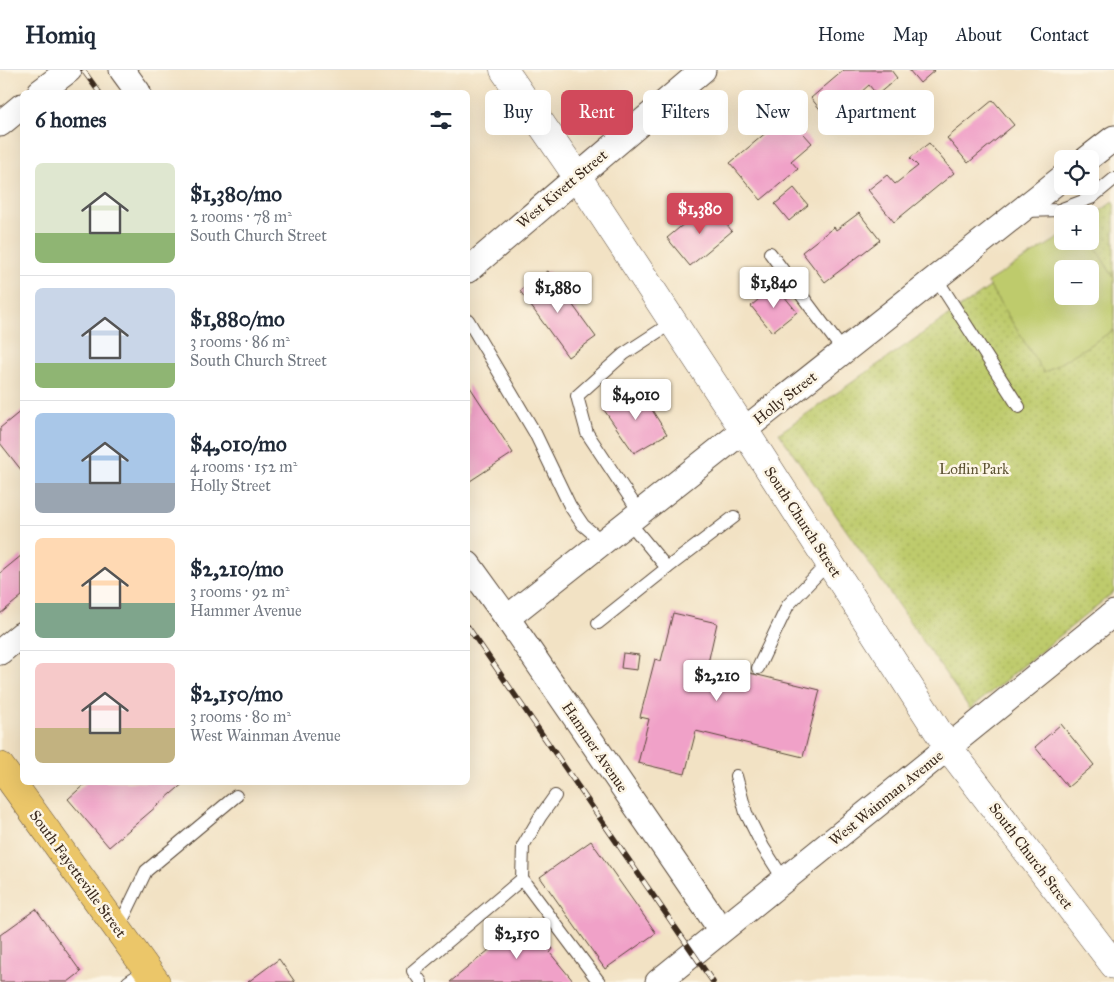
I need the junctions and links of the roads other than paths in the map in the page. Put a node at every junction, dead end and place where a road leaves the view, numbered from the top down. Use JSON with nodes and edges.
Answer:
{"nodes":[{"id":1,"x":69,"y":70,"type":"edge"},
{"id":2,"x":122,"y":70,"type":"edge"},
{"id":3,"x":504,"y":70,"type":"edge"},
{"id":4,"x":703,"y":70,"type":"edge"},
{"id":5,"x":43,"y":90,"type":"edge"},
{"id":6,"x":137,"y":90,"type":"edge"},
{"id":7,"x":20,"y":108,"type":"edge"},
{"id":8,"x":0,"y":124,"type":"edge"},
{"id":9,"x":1114,"y":138,"type":"edge"},
{"id":10,"x":1099,"y":150,"type":"edge"},
{"id":11,"x":577,"y":176,"type":"junction"},
{"id":12,"x":1114,"y":179,"type":"edge"},
{"id":13,"x":1054,"y":185,"type":"edge"},
{"id":14,"x":1022,"y":211,"type":"junction"},
{"id":15,"x":770,"y":253,"type":"dead end"},
{"id":16,"x":470,"y":268,"type":"edge"},
{"id":17,"x":936,"y":278,"type":"junction"},
{"id":18,"x":673,"y":322,"type":"junction"},
{"id":19,"x":470,"y":323,"type":"edge"},
{"id":20,"x":844,"y":352,"type":"junction"},
{"id":21,"x":1020,"y":407,"type":"dead end"},
{"id":22,"x":744,"y":430,"type":"junction"},
{"id":23,"x":635,"y":517,"type":"junction"},
{"id":24,"x":734,"y":517,"type":"dead end"},
{"id":25,"x":603,"y":542,"type":"junction"},
{"id":26,"x":829,"y":562,"type":"junction"},
{"id":27,"x":470,"y":567,"type":"edge"},
{"id":28,"x":667,"y":568,"type":"junction"},
{"id":29,"x":1114,"y":613,"type":"edge"},
{"id":30,"x":506,"y":618,"type":"junction"},
{"id":31,"x":598,"y":623,"type":"dead end"},
{"id":32,"x":20,"y":636,"type":"edge"},
{"id":33,"x":0,"y":652,"type":"edge"},
{"id":34,"x":758,"y":668,"type":"dead end"},
{"id":35,"x":948,"y":747,"type":"junction"},
{"id":36,"x":0,"y":766,"type":"edge"},
{"id":37,"x":736,"y":776,"type":"dead end"},
{"id":38,"x":236,"y":796,"type":"dead end"},
{"id":39,"x":556,"y":796,"type":"dead end"},
{"id":40,"x":522,"y":879,"type":"junction"},
{"id":41,"x":784,"y":880,"type":"junction"},
{"id":42,"x":118,"y":929,"type":"junction"},
{"id":43,"x":721,"y":930,"type":"junction"},
{"id":44,"x":1111,"y":953,"type":"edge"},
{"id":45,"x":144,"y":978,"type":"edge"},
{"id":46,"x":421,"y":982,"type":"edge"},
{"id":47,"x":598,"y":982,"type":"edge"},
{"id":48,"x":658,"y":982,"type":"edge"}],
"edges":[{"from":1,"to":5,"type":"street"},
{"from":2,"to":6,"type":"street"},
{"from":3,"to":11,"type":"street","name":"South Church Street"},
{"from":4,"to":11,"type":"street","name":"West Kivett Street"},
{"from":7,"to":8,"type":"street"},
{"from":9,"to":10,"type":"street"},
{"from":11,"to":16,"type":"street","name":"West Kivett Street"},
{"from":11,"to":18,"type":"street","name":"South Church Street"},
{"from":12,"to":14,"type":"lane"},
{"from":13,"to":14,"type":"street","name":"Holly Street"},
{"from":14,"to":17,"type":"street","name":"Holly Street"},
{"from":15,"to":20,"type":"lane"},
{"from":17,"to":20,"type":"street","name":"Holly Street"},
{"from":17,"to":21,"type":"lane"},
{"from":18,"to":22,"type":"street","name":"South Church Street"},
{"from":18,"to":23,"type":"lane"},
{"from":19,"to":25,"type":"lane"},
{"from":20,"to":22,"type":"street","name":"Holly Street"},
{"from":22,"to":23,"type":"street","name":"Holly Street"},
{"from":22,"to":26,"type":"street","name":"South Church Street"},
{"from":23,"to":25,"type":"street","name":"Holly Street"},
{"from":23,"to":28,"type":"lane"},
{"from":24,"to":28,"type":"lane"},
{"from":25,"to":30,"type":"street","name":"Holly Street"},
{"from":26,"to":34,"type":"lane"},
{"from":26,"to":35,"type":"street","name":"South Church Street"},
{"from":27,"to":30,"type":"street","name":"Hammer Avenue"},
{"from":28,"to":31,"type":"lane"},
{"from":29,"to":35,"type":"street","name":"West Wainman Avenue"},
{"from":30,"to":43,"type":"street","name":"Hammer Avenue"},
{"from":32,"to":33,"type":"street"},
{"from":35,"to":41,"type":"street","name":"West Wainman Avenue"},
{"from":35,"to":44,"type":"street","name":"South Church Street"},
{"from":36,"to":42,"type":"main road","name":"South Fayetteville Street"},
{"from":37,"to":41,"type":"lane"},
{"from":38,"to":42,"type":"lane"},
{"from":39,"to":40,"type":"lane"},
{"from":40,"to":46,"type":"lane"},
{"from":40,"to":47,"type":"lane"},
{"from":41,"to":43,"type":"street","name":"West Wainman Avenue"},
{"from":42,"to":45,"type":"main road","name":"South Fayetteville Street"},
{"from":43,"to":48,"type":"street","name":"West Wainman Avenue"}]}
